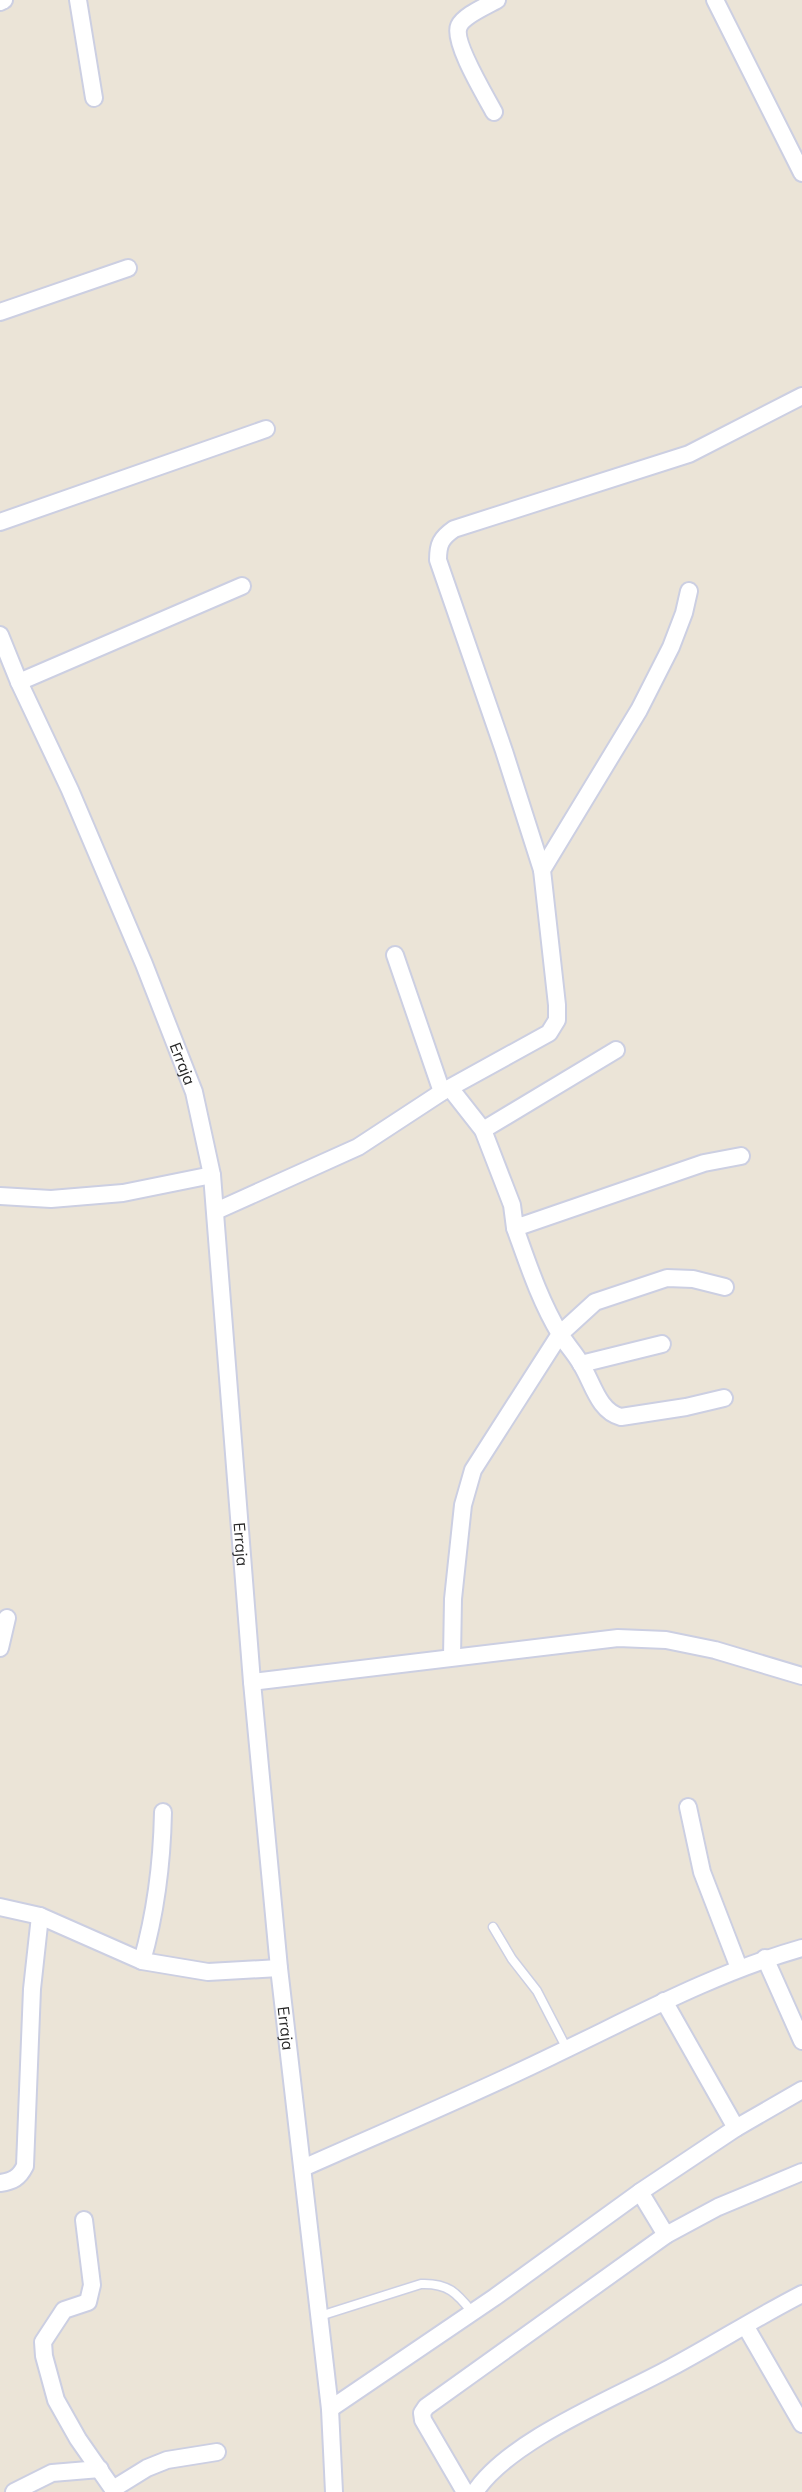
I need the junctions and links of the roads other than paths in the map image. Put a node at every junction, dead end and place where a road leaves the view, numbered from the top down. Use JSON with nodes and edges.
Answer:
{"nodes":[{"id":1,"x":4,"y":0,"type":"edge"},
{"id":2,"x":78,"y":0,"type":"edge"},
{"id":3,"x":497,"y":0,"type":"edge"},
{"id":4,"x":715,"y":0,"type":"edge"},
{"id":5,"x":0,"y":2,"type":"edge"},
{"id":6,"x":94,"y":98,"type":"dead end"},
{"id":7,"x":494,"y":112,"type":"dead end"},
{"id":8,"x":802,"y":173,"type":"edge"},
{"id":9,"x":128,"y":268,"type":"dead end"},
{"id":10,"x":0,"y":312,"type":"edge"},
{"id":11,"x":802,"y":396,"type":"edge"},
{"id":12,"x":266,"y":429,"type":"dead end"},
{"id":13,"x":0,"y":522,"type":"edge"},
{"id":14,"x":242,"y":586,"type":"dead end"},
{"id":15,"x":689,"y":591,"type":"dead end"},
{"id":16,"x":0,"y":635,"type":"edge"},
{"id":17,"x":11,"y":676,"type":"edge"},
{"id":18,"x":542,"y":870,"type":"junction"},
{"id":19,"x":395,"y":955,"type":"dead end"},
{"id":20,"x":616,"y":1050,"type":"dead end"},
{"id":21,"x":446,"y":1090,"type":"junction"},
{"id":22,"x":483,"y":1130,"type":"junction"},
{"id":23,"x":741,"y":1156,"type":"dead end"},
{"id":24,"x":212,"y":1174,"type":"junction"},
{"id":25,"x":0,"y":1196,"type":"edge"},
{"id":26,"x":216,"y":1211,"type":"junction"},
{"id":27,"x":515,"y":1228,"type":"junction"},
{"id":28,"x":725,"y":1287,"type":"dead end"},
{"id":29,"x":560,"y":1334,"type":"junction"},
{"id":30,"x":662,"y":1344,"type":"dead end"},
{"id":31,"x":581,"y":1364,"type":"junction"},
{"id":32,"x":724,"y":1398,"type":"dead end"},
{"id":33,"x":7,"y":1618,"type":"dead end"},
{"id":34,"x":0,"y":1648,"type":"edge"},
{"id":35,"x":452,"y":1657,"type":"junction"},
{"id":36,"x":802,"y":1676,"type":"edge"},
{"id":37,"x":252,"y":1682,"type":"junction"},
{"id":38,"x":688,"y":1807,"type":"dead end"},
{"id":39,"x":163,"y":1812,"type":"dead end"},
{"id":40,"x":0,"y":1907,"type":"edge"},
{"id":41,"x":40,"y":1916,"type":"junction"},
{"id":42,"x":493,"y":1927,"type":"dead end"},
{"id":43,"x":802,"y":1948,"type":"edge"},
{"id":44,"x":765,"y":1958,"type":"junction"},
{"id":45,"x":142,"y":1960,"type":"junction"},
{"id":46,"x":279,"y":1968,"type":"junction"},
{"id":47,"x":739,"y":1968,"type":"junction"},
{"id":48,"x":664,"y":2001,"type":"junction"},
{"id":49,"x":802,"y":2041,"type":"edge"},
{"id":50,"x":567,"y":2049,"type":"junction"},
{"id":51,"x":802,"y":2090,"type":"edge"},
{"id":52,"x":736,"y":2128,"type":"junction"},
{"id":53,"x":303,"y":2168,"type":"junction"},
{"id":54,"x":802,"y":2172,"type":"edge"},
{"id":55,"x":0,"y":2183,"type":"edge"},
{"id":56,"x":640,"y":2192,"type":"junction"},
{"id":57,"x":84,"y":2220,"type":"dead end"},
{"id":58,"x":666,"y":2235,"type":"junction"},
{"id":59,"x":802,"y":2294,"type":"edge"},
{"id":60,"x":472,"y":2312,"type":"junction"},
{"id":61,"x":320,"y":2316,"type":"junction"},
{"id":62,"x":746,"y":2327,"type":"junction"},
{"id":63,"x":330,"y":2409,"type":"junction"},
{"id":64,"x":802,"y":2424,"type":"edge"},
{"id":65,"x":216,"y":2452,"type":"dead end"},
{"id":66,"x":100,"y":2469,"type":"junction"},
{"id":67,"x":114,"y":2491,"type":"edge"},
{"id":68,"x":15,"y":2492,"type":"edge"},
{"id":69,"x":334,"y":2492,"type":"edge"},
{"id":70,"x":465,"y":2492,"type":"edge"},
{"id":71,"x":475,"y":2492,"type":"edge"}],
"edges":[{"from":1,"to":5,"type":"street"},
{"from":2,"to":6,"type":"street"},
{"from":3,"to":7,"type":"street"},
{"from":4,"to":8,"type":"street"},
{"from":9,"to":10,"type":"street"},
{"from":11,"to":18,"type":"street"},
{"from":12,"to":13,"type":"street"},
{"from":14,"to":17,"type":"street"},
{"from":15,"to":18,"type":"street"},
{"from":16,"to":17,"type":"street","name":"Erraja"},
{"from":17,"to":24,"type":"street","name":"Erraja"},
{"from":18,"to":21,"type":"street"},
{"from":19,"to":21,"type":"street"},
{"from":20,"to":22,"type":"street"},
{"from":21,"to":22,"type":"street"},
{"from":21,"to":26,"type":"street"},
{"from":22,"to":27,"type":"street"},
{"from":23,"to":27,"type":"street"},
{"from":24,"to":25,"type":"street"},
{"from":24,"to":26,"type":"street","name":"Erraja"},
{"from":26,"to":37,"type":"street","name":"Erraja"},
{"from":27,"to":29,"type":"street"},
{"from":28,"to":29,"type":"street"},
{"from":29,"to":31,"type":"street"},
{"from":29,"to":35,"type":"street"},
{"from":30,"to":31,"type":"street"},
{"from":31,"to":32,"type":"street"},
{"from":33,"to":34,"type":"street"},
{"from":35,"to":36,"type":"street"},
{"from":35,"to":37,"type":"street"},
{"from":37,"to":46,"type":"street","name":"Erraja"},
{"from":38,"to":47,"type":"street"},
{"from":39,"to":45,"type":"street"},
{"from":40,"to":41,"type":"street"},
{"from":41,"to":45,"type":"street"},
{"from":41,"to":55,"type":"street"},
{"from":42,"to":50,"type":"lane"},
{"from":43,"to":44,"type":"street"},
{"from":44,"to":47,"type":"street"},
{"from":44,"to":49,"type":"street"},
{"from":45,"to":46,"type":"street"},
{"from":46,"to":53,"type":"street","name":"Erraja"},
{"from":47,"to":48,"type":"street"},
{"from":48,"to":50,"type":"street"},
{"from":48,"to":52,"type":"street"},
{"from":50,"to":53,"type":"street"},
{"from":51,"to":52,"type":"street"},
{"from":52,"to":56,"type":"street"},
{"from":53,"to":61,"type":"street","name":"Erraja"},
{"from":54,"to":58,"type":"street"},
{"from":56,"to":58,"type":"street"},
{"from":56,"to":60,"type":"street"},
{"from":57,"to":66,"type":"street"},
{"from":58,"to":70,"type":"street"},
{"from":59,"to":62,"type":"street"},
{"from":60,"to":61,"type":"lane"},
{"from":60,"to":63,"type":"street"},
{"from":61,"to":63,"type":"street","name":"Erraja"},
{"from":62,"to":64,"type":"street"},
{"from":62,"to":71,"type":"street"},
{"from":63,"to":69,"type":"street","name":"Erraja"},
{"from":65,"to":67,"type":"street"},
{"from":66,"to":67,"type":"street"},
{"from":66,"to":68,"type":"street"}]}
